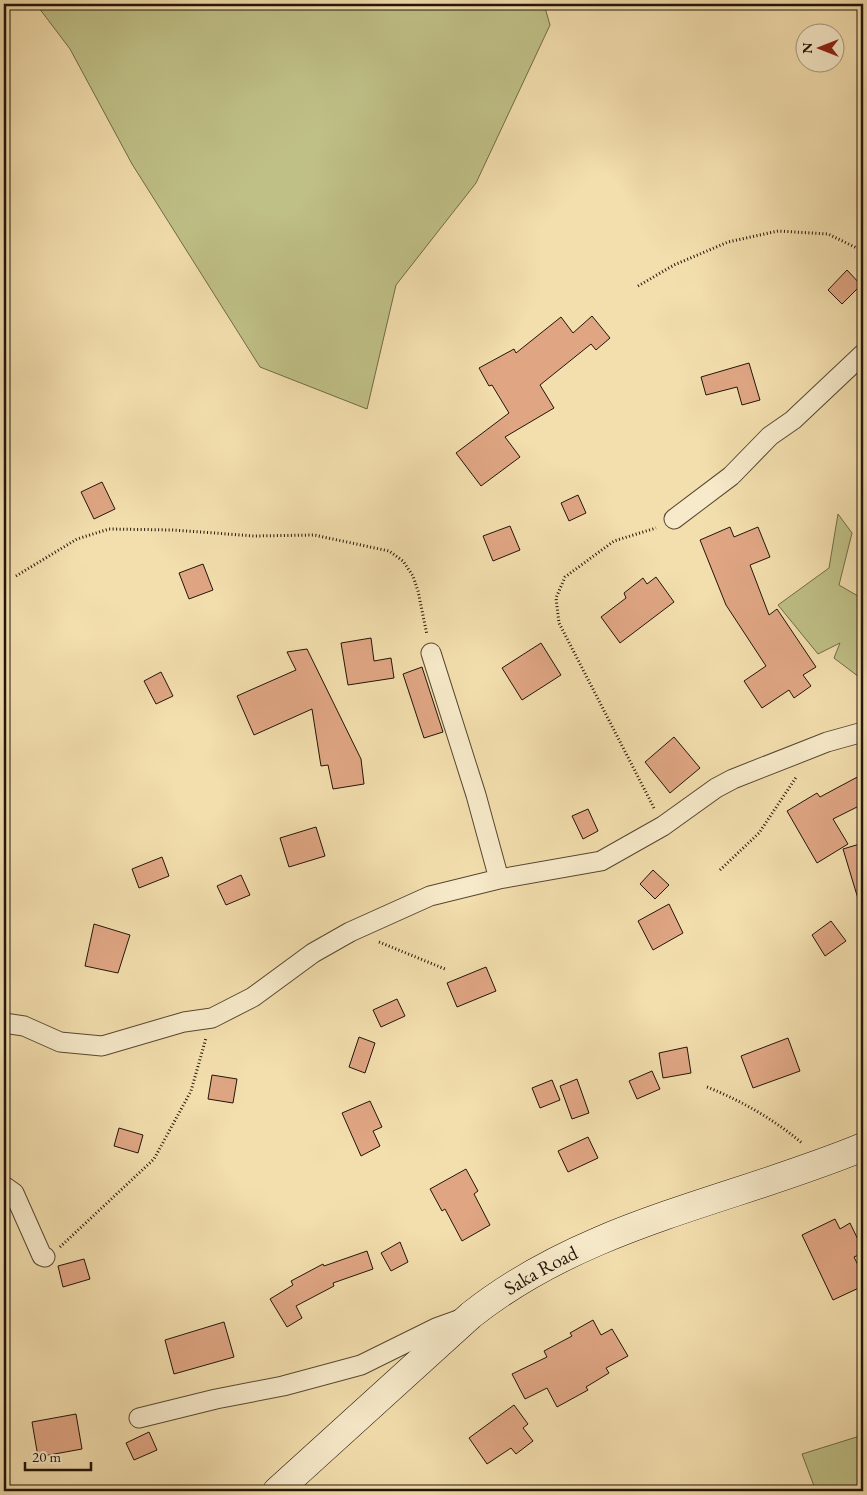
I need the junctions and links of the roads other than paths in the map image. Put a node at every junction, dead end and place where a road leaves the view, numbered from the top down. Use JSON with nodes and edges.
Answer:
{"nodes":[{"id":1,"x":863,"y":354,"type":"edge"},
{"id":2,"x":674,"y":518,"type":"road end"},
{"id":3,"x":431,"y":653,"type":"road end"},
{"id":4,"x":863,"y":732,"type":"edge"},
{"id":5,"x":499,"y":879,"type":"junction"},
{"id":6,"x":4,"y":1023,"type":"edge"},
{"id":7,"x":863,"y":1147,"type":"edge"},
{"id":8,"x":4,"y":1186,"type":"edge"},
{"id":9,"x":45,"y":1257,"type":"road end"},
{"id":10,"x":471,"y":1314,"type":"junction"},
{"id":11,"x":139,"y":1418,"type":"dead end"},
{"id":12,"x":277,"y":1491,"type":"edge"}],
"edges":[{"from":1,"to":2,"type":"street"},
{"from":3,"to":5,"type":"street"},
{"from":4,"to":5,"type":"street"},
{"from":5,"to":6,"type":"street"},
{"from":7,"to":10,"type":"main road","name":"Saka Road"},
{"from":8,"to":9,"type":"street"},
{"from":10,"to":11,"type":"street"},
{"from":10,"to":12,"type":"main road","name":"Saka Road"}]}
